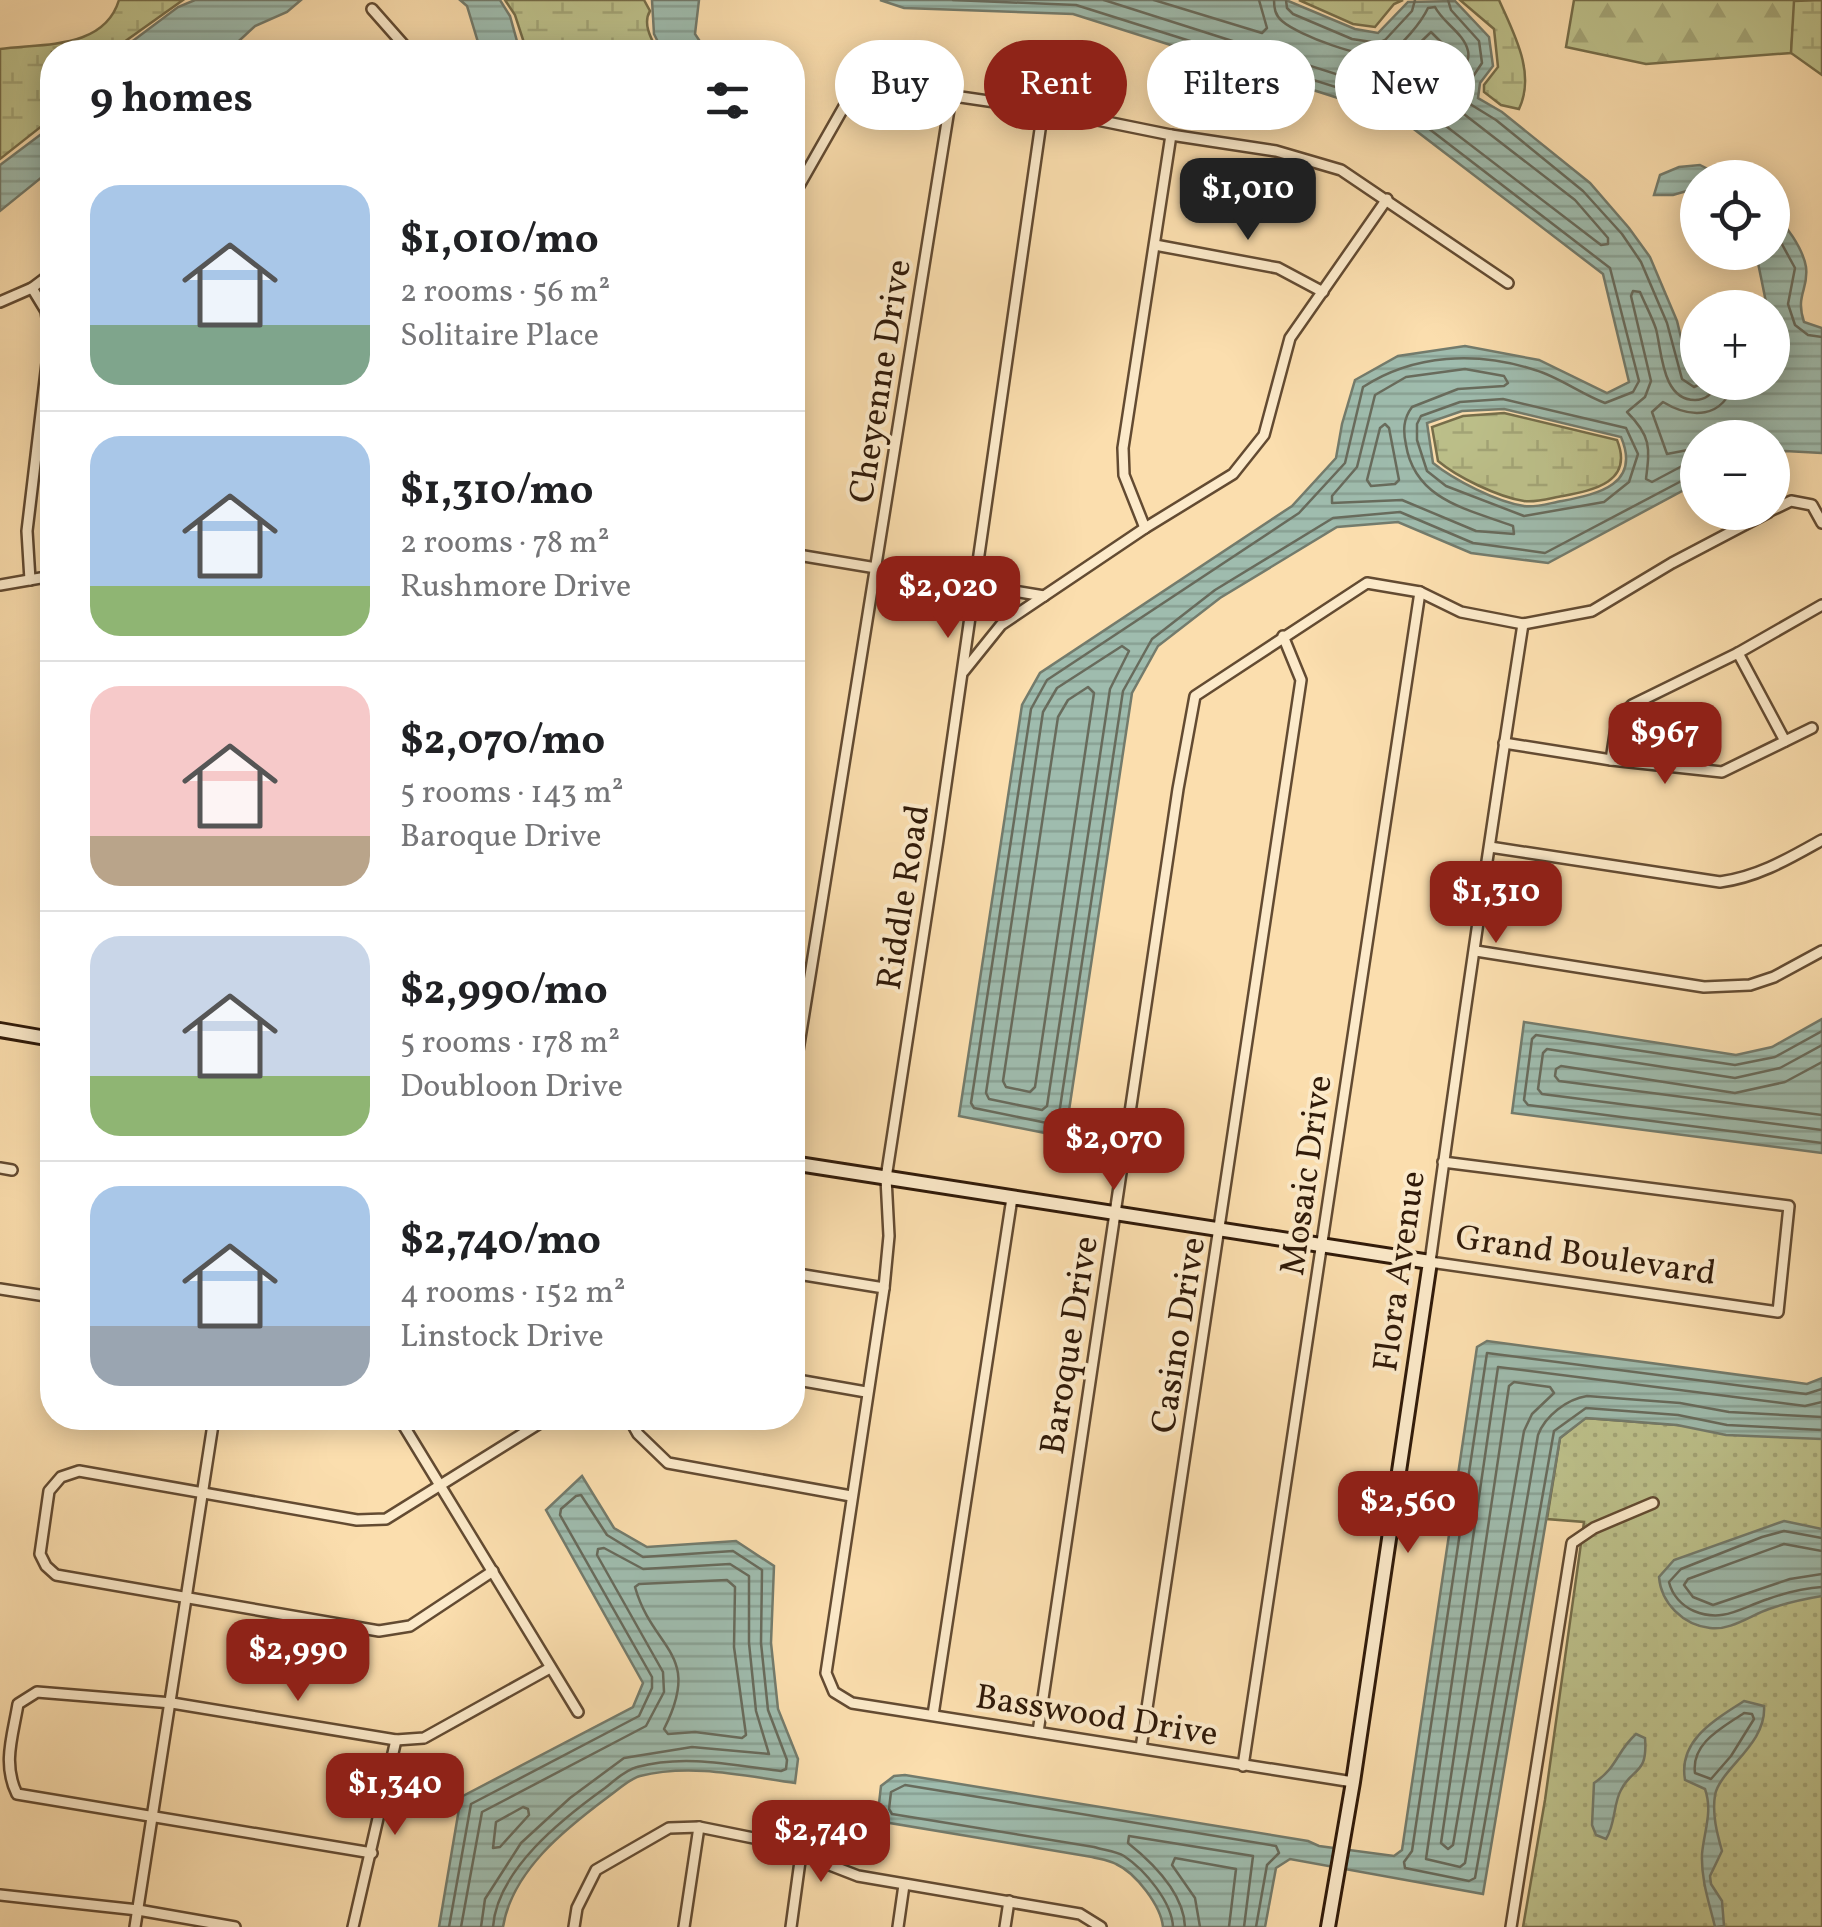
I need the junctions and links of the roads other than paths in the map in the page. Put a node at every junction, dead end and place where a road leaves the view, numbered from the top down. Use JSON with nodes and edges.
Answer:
{"nodes":[{"id":1,"x":372,"y":9,"type":"dead end"},
{"id":2,"x":399,"y":40,"type":"edge"},
{"id":3,"x":835,"y":122,"type":"edge"},
{"id":4,"x":1127,"y":126,"type":"edge"},
{"id":5,"x":946,"y":130,"type":"edge"},
{"id":6,"x":1040,"y":130,"type":"edge"},
{"id":7,"x":1171,"y":135,"type":"junction"},
{"id":8,"x":805,"y":175,"type":"edge"},
{"id":9,"x":1387,"y":199,"type":"junction"},
{"id":10,"x":1155,"y":245,"type":"junction"},
{"id":11,"x":40,"y":282,"type":"edge"},
{"id":12,"x":1508,"y":283,"type":"dead end"},
{"id":13,"x":32,"y":288,"type":"junction"},
{"id":14,"x":1324,"y":292,"type":"junction"},
{"id":15,"x":0,"y":302,"type":"edge"},
{"id":16,"x":40,"y":302,"type":"edge"},
{"id":17,"x":40,"y":439,"type":"edge"},
{"id":18,"x":1790,"y":502,"type":"edge"},
{"id":19,"x":1822,"y":523,"type":"edge"},
{"id":20,"x":1145,"y":528,"type":"junction"},
{"id":21,"x":1735,"y":530,"type":"edge"},
{"id":22,"x":805,"y":556,"type":"edge"},
{"id":23,"x":878,"y":569,"type":"junction"},
{"id":24,"x":40,"y":578,"type":"edge"},
{"id":25,"x":30,"y":580,"type":"junction"},
{"id":26,"x":976,"y":583,"type":"junction"},
{"id":27,"x":0,"y":585,"type":"edge"},
{"id":28,"x":1420,"y":592,"type":"junction"},
{"id":29,"x":1044,"y":596,"type":"junction"},
{"id":30,"x":1822,"y":606,"type":"edge"},
{"id":31,"x":1523,"y":624,"type":"junction"},
{"id":32,"x":1283,"y":636,"type":"junction"},
{"id":33,"x":1738,"y":653,"type":"junction"},
{"id":34,"x":962,"y":674,"type":"junction"},
{"id":35,"x":1812,"y":728,"type":"dead end"},
{"id":36,"x":1785,"y":741,"type":"junction"},
{"id":37,"x":1504,"y":744,"type":"junction"},
{"id":38,"x":1611,"y":760,"type":"junction"},
{"id":39,"x":1822,"y":840,"type":"edge"},
{"id":40,"x":1490,"y":847,"type":"junction"},
{"id":41,"x":1476,"y":951,"type":"junction"},
{"id":42,"x":1822,"y":951,"type":"edge"},
{"id":43,"x":805,"y":1010,"type":"edge"},
{"id":44,"x":0,"y":1030,"type":"edge"},
{"id":45,"x":40,"y":1037,"type":"edge"},
{"id":46,"x":1443,"y":1162,"type":"junction"},
{"id":47,"x":805,"y":1165,"type":"edge"},
{"id":48,"x":0,"y":1168,"type":"edge"},
{"id":49,"x":12,"y":1170,"type":"dead end"},
{"id":50,"x":886,"y":1178,"type":"junction"},
{"id":51,"x":1012,"y":1198,"type":"junction"},
{"id":52,"x":1115,"y":1215,"type":"junction"},
{"id":53,"x":1221,"y":1229,"type":"junction"},
{"id":54,"x":1322,"y":1244,"type":"junction"},
{"id":55,"x":1430,"y":1262,"type":"junction"},
{"id":56,"x":805,"y":1275,"type":"edge"},
{"id":57,"x":884,"y":1288,"type":"junction"},
{"id":58,"x":0,"y":1289,"type":"edge"},
{"id":59,"x":40,"y":1295,"type":"edge"},
{"id":60,"x":805,"y":1381,"type":"edge"},
{"id":61,"x":866,"y":1392,"type":"junction"},
{"id":62,"x":212,"y":1430,"type":"edge"},
{"id":63,"x":406,"y":1430,"type":"edge"},
{"id":64,"x":527,"y":1430,"type":"edge"},
{"id":65,"x":636,"y":1430,"type":"edge"},
{"id":66,"x":441,"y":1486,"type":"junction"},
{"id":67,"x":202,"y":1493,"type":"junction"},
{"id":68,"x":851,"y":1496,"type":"junction"},
{"id":69,"x":1653,"y":1502,"type":"dead end"},
{"id":70,"x":493,"y":1572,"type":"junction"},
{"id":71,"x":184,"y":1597,"type":"junction"},
{"id":72,"x":550,"y":1668,"type":"junction"},
{"id":73,"x":834,"y":1692,"type":"joint"},
{"id":74,"x":172,"y":1703,"type":"junction"},
{"id":75,"x":578,"y":1712,"type":"dead end"},
{"id":76,"x":933,"y":1715,"type":"junction"},
{"id":77,"x":1038,"y":1732,"type":"junction"},
{"id":78,"x":396,"y":1740,"type":"junction"},
{"id":79,"x":1141,"y":1748,"type":"junction"},
{"id":80,"x":1244,"y":1766,"type":"junction"},
{"id":81,"x":1353,"y":1782,"type":"junction"},
{"id":82,"x":153,"y":1818,"type":"junction"},
{"id":83,"x":699,"y":1827,"type":"junction"},
{"id":84,"x":372,"y":1852,"type":"junction"},
{"id":85,"x":802,"y":1854,"type":"junction"},
{"id":86,"x":904,"y":1884,"type":"junction"},
{"id":87,"x":0,"y":1895,"type":"edge"},
{"id":88,"x":1008,"y":1901,"type":"junction"},
{"id":89,"x":138,"y":1910,"type":"junction"},
{"id":90,"x":1101,"y":1926,"type":"edge"},
{"id":91,"x":135,"y":1927,"type":"edge"},
{"id":92,"x":235,"y":1927,"type":"edge"},
{"id":93,"x":354,"y":1927,"type":"edge"},
{"id":94,"x":574,"y":1927,"type":"edge"},
{"id":95,"x":684,"y":1927,"type":"edge"},
{"id":96,"x":791,"y":1927,"type":"edge"},
{"id":97,"x":898,"y":1927,"type":"edge"},
{"id":98,"x":1005,"y":1927,"type":"edge"},
{"id":99,"x":1328,"y":1927,"type":"edge"},
{"id":100,"x":1511,"y":1927,"type":"edge"}],
"edges":[{"from":1,"to":2,"type":"street"},
{"from":3,"to":8,"type":"street"},
{"from":4,"to":7,"type":"street"},
{"from":5,"to":23,"type":"street","name":"Cheyenne Drive"},
{"from":6,"to":26,"type":"street","name":"Riddle Road"},
{"from":7,"to":9,"type":"street"},
{"from":7,"to":10,"type":"street"},
{"from":9,"to":12,"type":"street"},
{"from":9,"to":14,"type":"street"},
{"from":10,"to":14,"type":"street"},
{"from":10,"to":20,"type":"street"},
{"from":11,"to":13,"type":"street"},
{"from":13,"to":15,"type":"street"},
{"from":13,"to":16,"type":"street"},
{"from":14,"to":20,"type":"street"},
{"from":17,"to":25,"type":"street"},
{"from":18,"to":19,"type":"street"},
{"from":20,"to":29,"type":"street"},
{"from":21,"to":31,"type":"street"},
{"from":22,"to":23,"type":"street"},
{"from":23,"to":26,"type":"street"},
{"from":23,"to":43,"type":"street","name":"Cheyenne Drive"},
{"from":24,"to":25,"type":"street"},
{"from":25,"to":27,"type":"street"},
{"from":26,"to":29,"type":"street"},
{"from":26,"to":34,"type":"street","name":"Riddle Road"},
{"from":28,"to":31,"type":"street","name":"Baroque Drive"},
{"from":28,"to":32,"type":"street","name":"Baroque Drive"},
{"from":28,"to":54,"type":"street","name":"Mosaic Drive"},
{"from":29,"to":34,"type":"street"},
{"from":30,"to":33,"type":"street"},
{"from":31,"to":37,"type":"street","name":"Flora Avenue"},
{"from":32,"to":52,"type":"street","name":"Baroque Drive"},
{"from":32,"to":53,"type":"street","name":"Casino Drive"},
{"from":33,"to":36,"type":"street"},
{"from":33,"to":38,"type":"street"},
{"from":34,"to":50,"type":"street","name":"Riddle Road"},
{"from":35,"to":36,"type":"street"},
{"from":36,"to":38,"type":"street"},
{"from":37,"to":38,"type":"street"},
{"from":37,"to":40,"type":"street","name":"Flora Avenue"},
{"from":39,"to":40,"type":"street"},
{"from":40,"to":41,"type":"street","name":"Flora Avenue"},
{"from":41,"to":42,"type":"street"},
{"from":41,"to":46,"type":"street","name":"Flora Avenue"},
{"from":44,"to":45,"type":"street"},
{"from":46,"to":55,"type":"street","name":"Flora Avenue"},
{"from":46,"to":55,"type":"street","name":"Grand Boulevard"},
{"from":47,"to":50,"type":"street","name":"Grand Boulevard"},
{"from":48,"to":49,"type":"street"},
{"from":50,"to":51,"type":"street","name":"Grand Boulevard"},
{"from":50,"to":57,"type":"street","name":"Riddle Road"},
{"from":51,"to":52,"type":"street","name":"Grand Boulevard"},
{"from":51,"to":76,"type":"street"},
{"from":52,"to":53,"type":"street","name":"Grand Boulevard"},
{"from":52,"to":77,"type":"street","name":"Baroque Drive"},
{"from":53,"to":54,"type":"street","name":"Grand Boulevard"},
{"from":53,"to":79,"type":"street","name":"Casino Drive"},
{"from":54,"to":55,"type":"street","name":"Grand Boulevard"},
{"from":54,"to":80,"type":"street","name":"Mosaic Drive"},
{"from":55,"to":81,"type":"street","name":"Flora Avenue"},
{"from":56,"to":57,"type":"street"},
{"from":57,"to":61,"type":"street","name":"Riddle Road"},
{"from":58,"to":59,"type":"street"},
{"from":60,"to":61,"type":"street"},
{"from":61,"to":68,"type":"street","name":"Riddle Road"},
{"from":62,"to":67,"type":"street"},
{"from":63,"to":66,"type":"street"},
{"from":64,"to":66,"type":"street"},
{"from":65,"to":68,"type":"street"},
{"from":66,"to":67,"type":"street"},
{"from":66,"to":70,"type":"street"},
{"from":67,"to":71,"type":"street"},
{"from":67,"to":71,"type":"street"},
{"from":68,"to":73,"type":"street","name":"Riddle Road"},
{"from":69,"to":100,"type":"street"},
{"from":70,"to":71,"type":"street"},
{"from":70,"to":72,"type":"street"},
{"from":71,"to":74,"type":"street"},
{"from":72,"to":75,"type":"street"},
{"from":72,"to":78,"type":"street"},
{"from":73,"to":76,"type":"street","name":"Basswood Drive"},
{"from":74,"to":78,"type":"street"},
{"from":74,"to":82,"type":"street"},
{"from":74,"to":82,"type":"street"},
{"from":76,"to":77,"type":"street","name":"Basswood Drive"},
{"from":77,"to":79,"type":"street","name":"Basswood Drive"},
{"from":78,"to":84,"type":"street"},
{"from":79,"to":80,"type":"street","name":"Basswood Drive"},
{"from":80,"to":81,"type":"street","name":"Basswood Drive"},
{"from":81,"to":99,"type":"street","name":"Flora Avenue"},
{"from":82,"to":84,"type":"street"},
{"from":82,"to":89,"type":"street"},
{"from":83,"to":85,"type":"street"},
{"from":83,"to":94,"type":"street"},
{"from":83,"to":95,"type":"street"},
{"from":84,"to":93,"type":"street"},
{"from":85,"to":86,"type":"street"},
{"from":85,"to":96,"type":"street"},
{"from":86,"to":88,"type":"street"},
{"from":86,"to":97,"type":"street"},
{"from":87,"to":89,"type":"street"},
{"from":88,"to":90,"type":"street"},
{"from":88,"to":98,"type":"street"},
{"from":89,"to":91,"type":"street"},
{"from":89,"to":92,"type":"street"}]}
